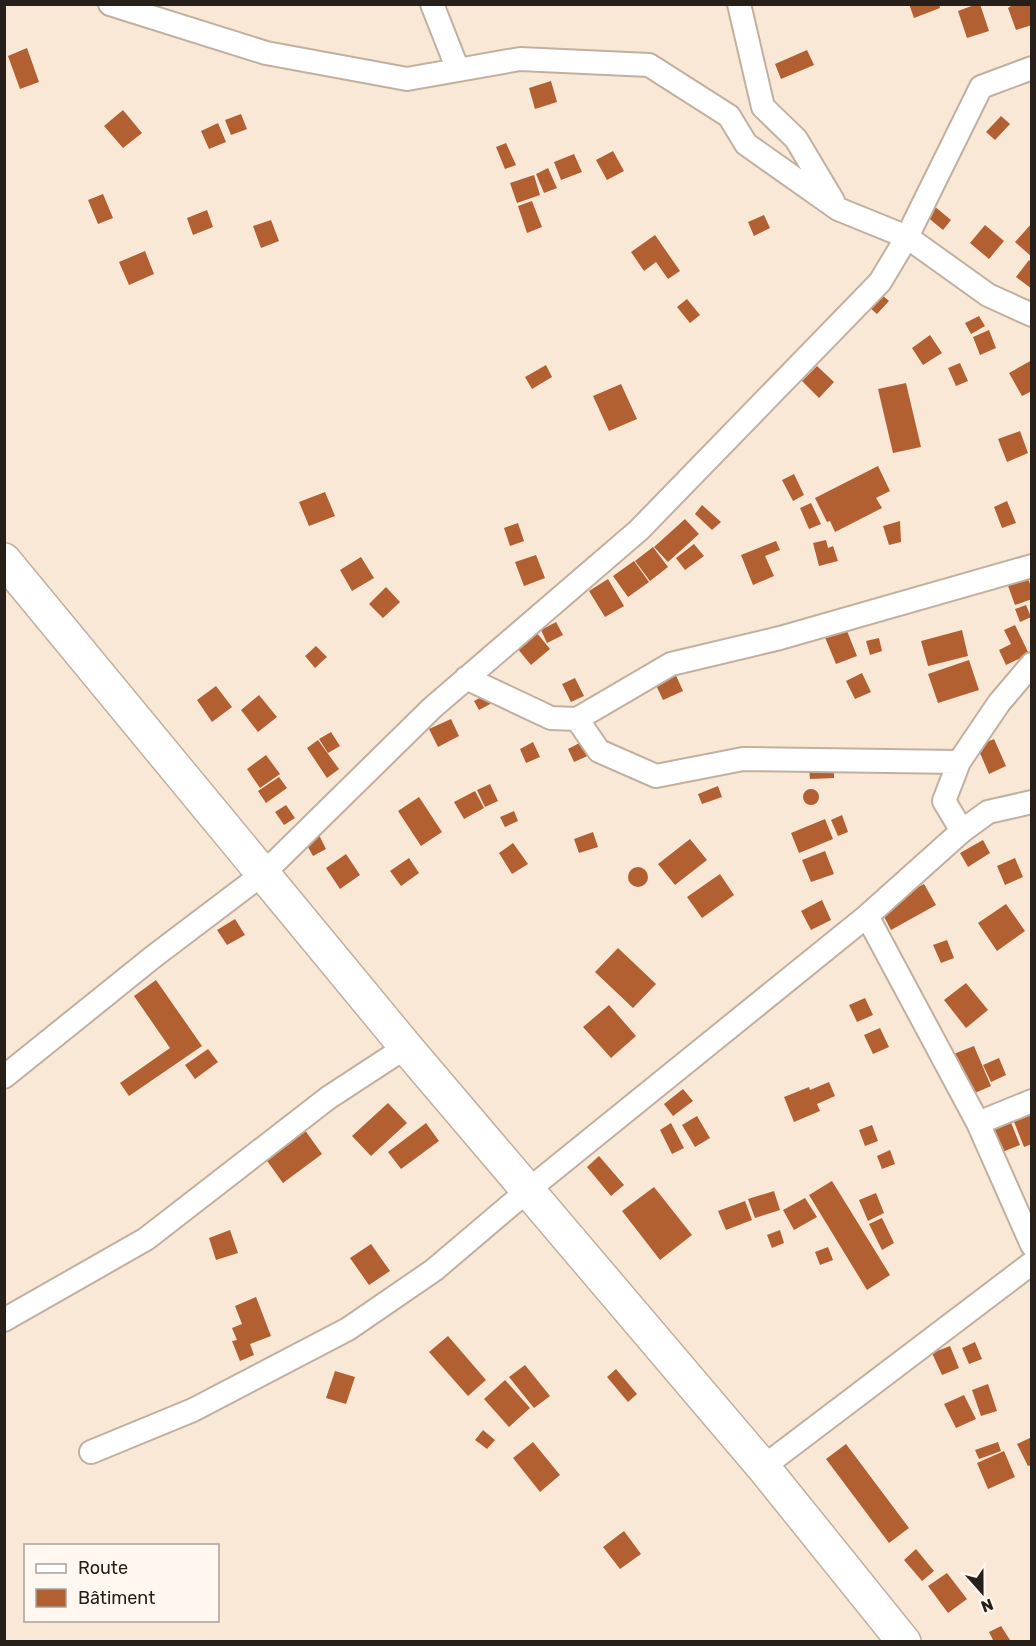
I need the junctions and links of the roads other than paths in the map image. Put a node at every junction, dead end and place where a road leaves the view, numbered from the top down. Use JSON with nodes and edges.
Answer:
{"nodes":[{"id":1,"x":110,"y":4,"type":"edge"},
{"id":2,"x":432,"y":4,"type":"edge"},
{"id":3,"x":739,"y":4,"type":"edge"},
{"id":4,"x":1032,"y":68,"type":"edge"},
{"id":5,"x":458,"y":70,"type":"junction"},
{"id":6,"x":838,"y":209,"type":"junction"},
{"id":7,"x":907,"y":237,"type":"junction"},
{"id":8,"x":1032,"y":315,"type":"edge"},
{"id":9,"x":4,"y":560,"type":"edge"},
{"id":10,"x":1032,"y":566,"type":"edge"},
{"id":11,"x":1032,"y":664,"type":"edge"},
{"id":12,"x":466,"y":678,"type":"junction"},
{"id":13,"x":577,"y":719,"type":"junction"},
{"id":14,"x":959,"y":762,"type":"junction"},
{"id":15,"x":1032,"y":802,"type":"edge"},
{"id":16,"x":962,"y":831,"type":"junction"},
{"id":17,"x":264,"y":873,"type":"junction"},
{"id":18,"x":867,"y":916,"type":"junction"},
{"id":19,"x":406,"y":1047,"type":"junction"},
{"id":20,"x":4,"y":1077,"type":"edge"},
{"id":21,"x":1032,"y":1101,"type":"edge"},
{"id":22,"x":978,"y":1123,"type":"junction"},
{"id":23,"x":527,"y":1191,"type":"junction"},
{"id":24,"x":1032,"y":1245,"type":"edge"},
{"id":25,"x":1032,"y":1263,"type":"edge"},
{"id":26,"x":4,"y":1320,"type":"edge"},
{"id":27,"x":91,"y":1452,"type":"dead end"},
{"id":28,"x":763,"y":1467,"type":"junction"},
{"id":29,"x":903,"y":1641,"type":"edge"}],
"edges":[{"from":1,"to":5,"type":"street"},
{"from":2,"to":5,"type":"street"},
{"from":3,"to":6,"type":"street"},
{"from":4,"to":7,"type":"street"},
{"from":5,"to":6,"type":"street"},
{"from":6,"to":7,"type":"street"},
{"from":7,"to":8,"type":"street"},
{"from":7,"to":12,"type":"street"},
{"from":9,"to":17,"type":"main road"},
{"from":10,"to":13,"type":"street"},
{"from":11,"to":14,"type":"street"},
{"from":12,"to":13,"type":"street"},
{"from":12,"to":17,"type":"street"},
{"from":13,"to":14,"type":"street"},
{"from":14,"to":16,"type":"street"},
{"from":15,"to":16,"type":"street"},
{"from":16,"to":18,"type":"street"},
{"from":17,"to":19,"type":"main road"},
{"from":17,"to":20,"type":"street"},
{"from":18,"to":22,"type":"street"},
{"from":18,"to":23,"type":"street"},
{"from":19,"to":23,"type":"main road"},
{"from":19,"to":26,"type":"street"},
{"from":21,"to":22,"type":"street"},
{"from":22,"to":24,"type":"street"},
{"from":23,"to":27,"type":"street"},
{"from":23,"to":28,"type":"main road"},
{"from":25,"to":28,"type":"street"},
{"from":28,"to":29,"type":"main road"}]}
